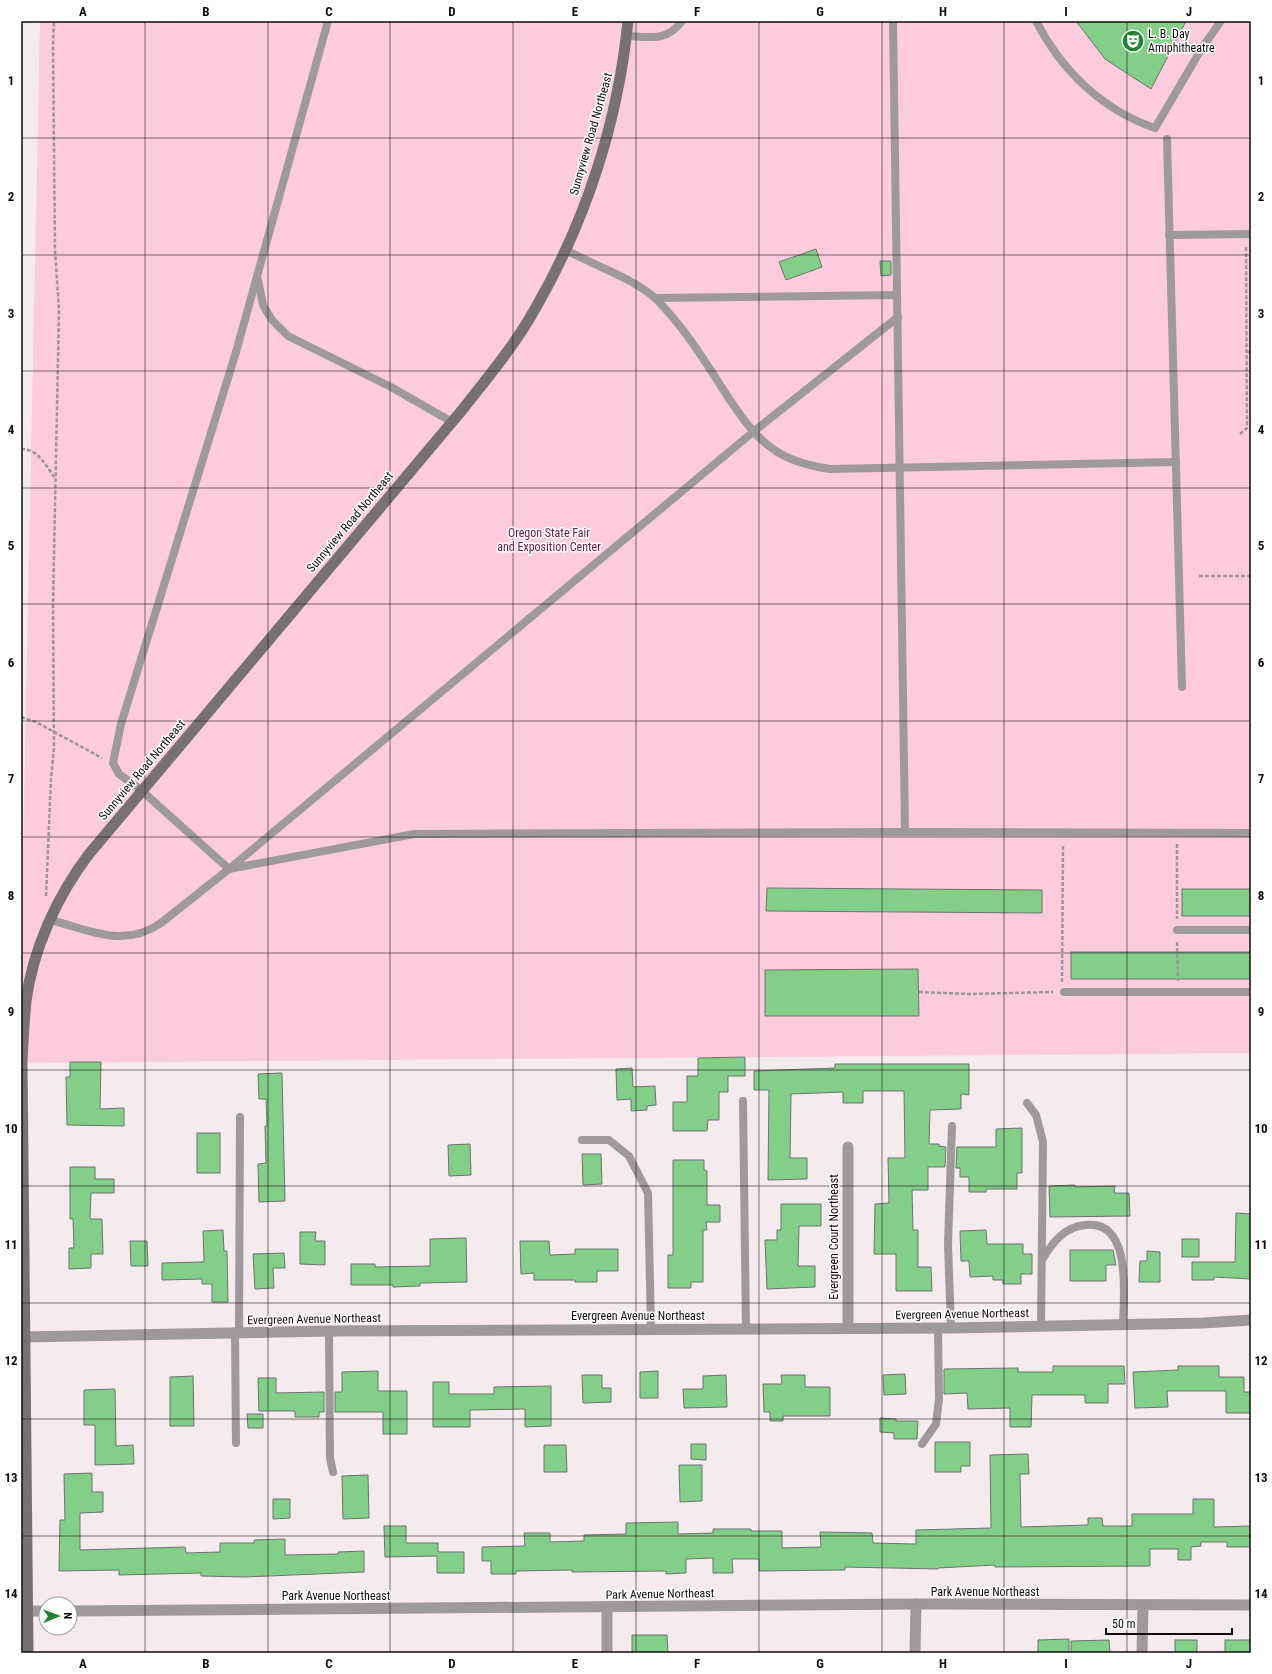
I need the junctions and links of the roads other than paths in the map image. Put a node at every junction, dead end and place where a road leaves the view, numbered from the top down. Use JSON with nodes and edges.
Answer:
{"nodes":[{"id":1,"x":328,"y":21,"type":"edge"},
{"id":2,"x":628,"y":21,"type":"edge"},
{"id":3,"x":682,"y":21,"type":"edge"},
{"id":4,"x":894,"y":21,"type":"edge"},
{"id":5,"x":1036,"y":21,"type":"edge"},
{"id":6,"x":1221,"y":21,"type":"edge"},
{"id":7,"x":627,"y":36,"type":"junction"},
{"id":8,"x":1167,"y":139,"type":"dead end"},
{"id":9,"x":1248,"y":234,"type":"edge"},
{"id":10,"x":1169,"y":235,"type":"junction"},
{"id":11,"x":566,"y":250,"type":"junction"},
{"id":12,"x":258,"y":273,"type":"junction"},
{"id":13,"x":897,"y":295,"type":"junction"},
{"id":14,"x":656,"y":298,"type":"junction"},
{"id":15,"x":898,"y":317,"type":"junction"},
{"id":16,"x":452,"y":422,"type":"junction"},
{"id":17,"x":753,"y":432,"type":"junction"},
{"id":18,"x":1176,"y":462,"type":"junction"},
{"id":19,"x":900,"y":468,"type":"junction"},
{"id":20,"x":1182,"y":687,"type":"dead end"},
{"id":21,"x":142,"y":790,"type":"junction"},
{"id":22,"x":905,"y":832,"type":"junction"},
{"id":23,"x":1251,"y":834,"type":"edge"},
{"id":24,"x":229,"y":869,"type":"junction"},
{"id":25,"x":50,"y":920,"type":"junction"},
{"id":26,"x":1177,"y":930,"type":"dead end"},
{"id":27,"x":1251,"y":930,"type":"edge"},
{"id":28,"x":1064,"y":992,"type":"road end"},
{"id":29,"x":1251,"y":992,"type":"edge"},
{"id":30,"x":743,"y":1101,"type":"dead end"},
{"id":31,"x":1027,"y":1103,"type":"dead end"},
{"id":32,"x":240,"y":1117,"type":"dead end"},
{"id":33,"x":952,"y":1126,"type":"dead end"},
{"id":34,"x":582,"y":1140,"type":"dead end"},
{"id":35,"x":848,"y":1147,"type":"dead end"},
{"id":36,"x":1041,"y":1261,"type":"junction"},
{"id":37,"x":1251,"y":1320,"type":"edge"},
{"id":38,"x":1123,"y":1324,"type":"junction"},
{"id":39,"x":1041,"y":1326,"type":"junction"},
{"id":40,"x":651,"y":1328,"type":"junction"},
{"id":41,"x":746,"y":1328,"type":"junction"},
{"id":42,"x":848,"y":1328,"type":"junction"},
{"id":43,"x":938,"y":1328,"type":"junction"},
{"id":44,"x":951,"y":1328,"type":"junction"},
{"id":45,"x":329,"y":1332,"type":"junction"},
{"id":46,"x":237,"y":1333,"type":"junction"},
{"id":47,"x":25,"y":1337,"type":"junction"},
{"id":48,"x":236,"y":1443,"type":"dead end"},
{"id":49,"x":922,"y":1444,"type":"dead end"},
{"id":50,"x":333,"y":1472,"type":"dead end"},
{"id":51,"x":916,"y":1604,"type":"junction"},
{"id":52,"x":1251,"y":1605,"type":"edge"},
{"id":53,"x":1143,"y":1606,"type":"junction"},
{"id":54,"x":607,"y":1608,"type":"junction"},
{"id":55,"x":28,"y":1611,"type":"junction"},
{"id":56,"x":38,"y":1611,"type":"edge"},
{"id":57,"x":78,"y":1611,"type":"edge"},
{"id":58,"x":28,"y":1653,"type":"edge"},
{"id":59,"x":607,"y":1653,"type":"edge"},
{"id":60,"x":915,"y":1653,"type":"edge"},
{"id":61,"x":1142,"y":1653,"type":"edge"}],
"edges":[{"from":1,"to":12,"type":"lane"},
{"from":2,"to":7,"type":"main road","name":"Sunnyview Road Northeast"},
{"from":3,"to":7,"type":"lane"},
{"from":4,"to":13,"type":"lane"},
{"from":5,"to":6,"type":"lane"},
{"from":7,"to":11,"type":"main road","name":"Sunnyview Road Northeast"},
{"from":8,"to":10,"type":"lane"},
{"from":9,"to":10,"type":"lane"},
{"from":10,"to":18,"type":"lane"},
{"from":11,"to":14,"type":"lane"},
{"from":11,"to":16,"type":"main road","name":"Sunnyview Road Northeast"},
{"from":12,"to":16,"type":"lane"},
{"from":12,"to":21,"type":"lane"},
{"from":13,"to":14,"type":"lane"},
{"from":13,"to":15,"type":"lane"},
{"from":14,"to":17,"type":"lane"},
{"from":15,"to":17,"type":"lane"},
{"from":15,"to":19,"type":"lane"},
{"from":16,"to":21,"type":"main road","name":"Sunnyview Road Northeast"},
{"from":17,"to":19,"type":"lane"},
{"from":17,"to":24,"type":"lane"},
{"from":18,"to":19,"type":"lane"},
{"from":18,"to":20,"type":"lane"},
{"from":19,"to":22,"type":"lane"},
{"from":21,"to":24,"type":"lane"},
{"from":21,"to":25,"type":"main road","name":"Sunnyview Road Northeast"},
{"from":22,"to":23,"type":"lane"},
{"from":22,"to":24,"type":"lane"},
{"from":24,"to":25,"type":"lane"},
{"from":25,"to":47,"type":"main road","name":"Sunnyview Road Northeast"},
{"from":26,"to":27,"type":"lane"},
{"from":28,"to":29,"type":"lane"},
{"from":30,"to":41,"type":"lane"},
{"from":31,"to":36,"type":"lane"},
{"from":32,"to":46,"type":"lane"},
{"from":33,"to":44,"type":"lane"},
{"from":34,"to":40,"type":"lane"},
{"from":35,"to":42,"type":"street","name":"Evergreen Court Northeast"},
{"from":36,"to":38,"type":"lane"},
{"from":36,"to":39,"type":"lane"},
{"from":37,"to":38,"type":"street","name":"Evergreen Avenue Northeast"},
{"from":38,"to":39,"type":"street","name":"Evergreen Avenue Northeast"},
{"from":39,"to":44,"type":"street","name":"Evergreen Avenue Northeast"},
{"from":40,"to":41,"type":"street","name":"Evergreen Avenue Northeast"},
{"from":40,"to":45,"type":"street","name":"Evergreen Avenue Northeast"},
{"from":41,"to":42,"type":"street","name":"Evergreen Avenue Northeast"},
{"from":42,"to":43,"type":"street","name":"Evergreen Avenue Northeast"},
{"from":43,"to":44,"type":"street","name":"Evergreen Avenue Northeast"},
{"from":43,"to":49,"type":"lane"},
{"from":45,"to":46,"type":"street","name":"Evergreen Avenue Northeast"},
{"from":45,"to":50,"type":"lane"},
{"from":46,"to":47,"type":"street","name":"Evergreen Avenue Northeast"},
{"from":46,"to":48,"type":"lane"},
{"from":47,"to":55,"type":"main road","name":"Sunnyview Road Northeast"},
{"from":51,"to":53,"type":"street","name":"Park Avenue Northeast"},
{"from":51,"to":54,"type":"street","name":"Park Avenue Northeast"},
{"from":51,"to":60,"type":"street"},
{"from":52,"to":53,"type":"street","name":"Park Avenue Northeast"},
{"from":53,"to":61,"type":"street"},
{"from":54,"to":57,"type":"street","name":"Park Avenue Northeast"},
{"from":54,"to":59,"type":"street"},
{"from":55,"to":56,"type":"street"},
{"from":55,"to":58,"type":"main road","name":"Sunnyview Road Northeast"}]}
